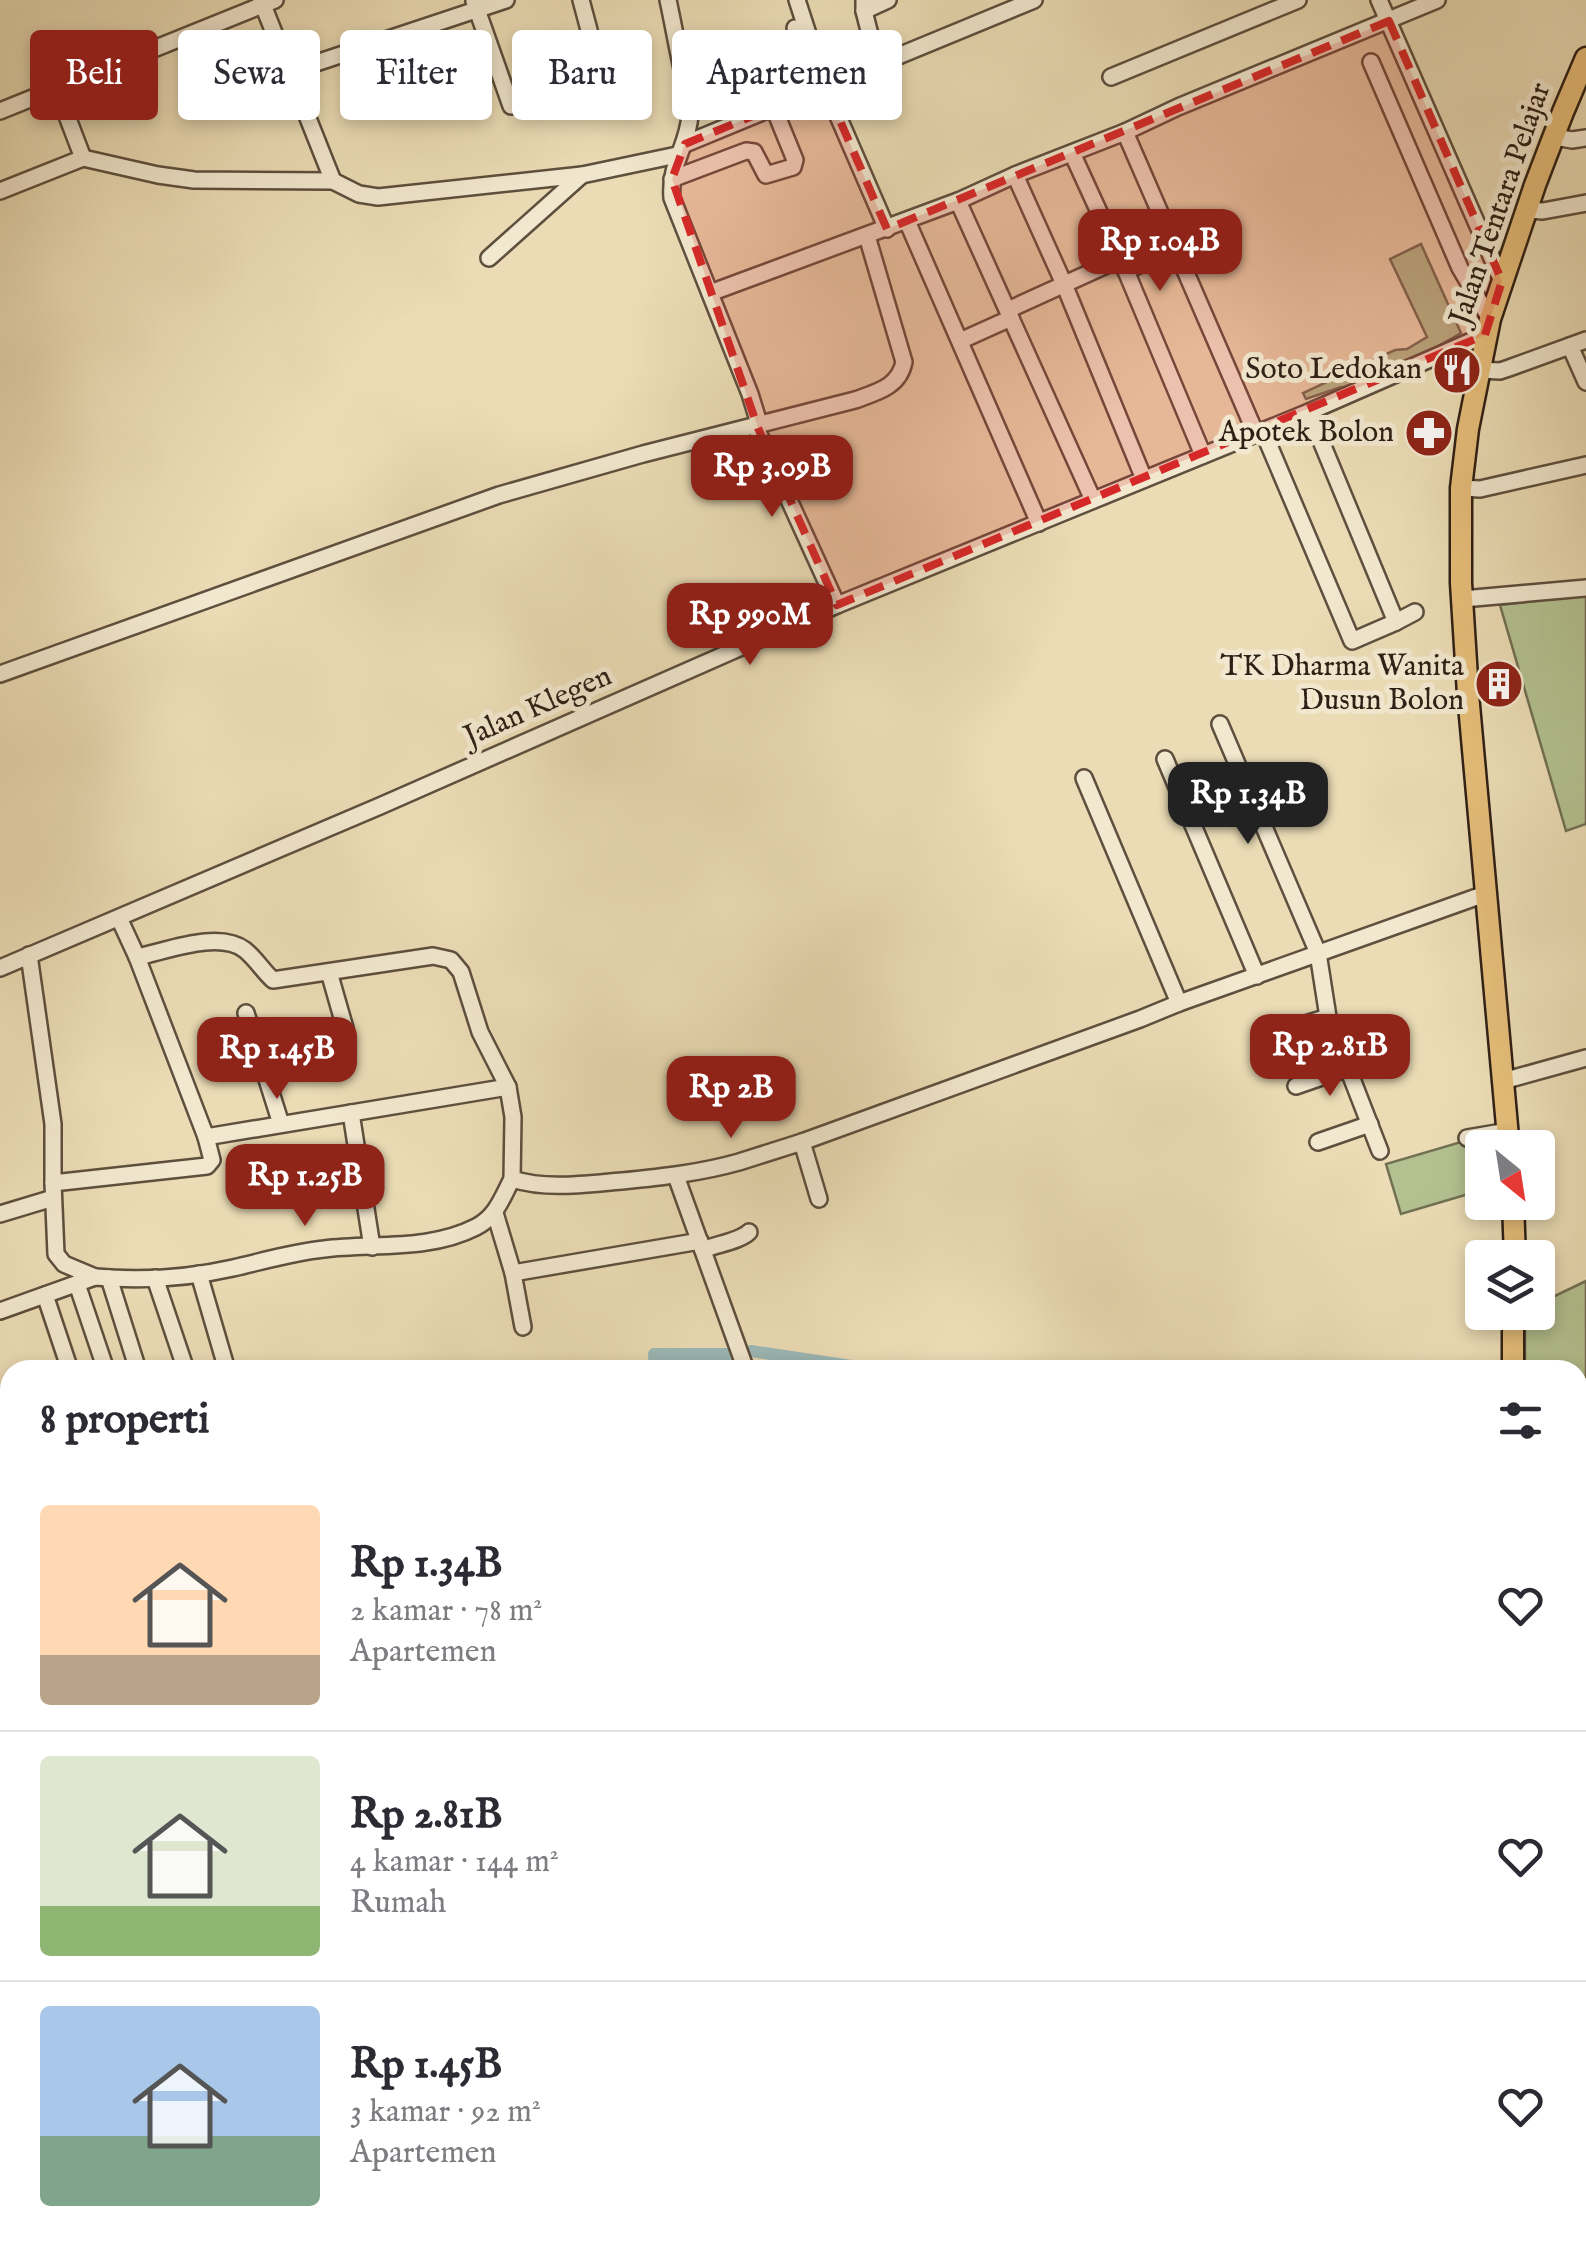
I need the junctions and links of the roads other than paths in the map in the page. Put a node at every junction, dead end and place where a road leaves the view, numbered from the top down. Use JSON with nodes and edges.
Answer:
{"nodes":[{"id":1,"x":506,"y":0,"type":"edge"},
{"id":2,"x":581,"y":0,"type":"edge"},
{"id":3,"x":668,"y":0,"type":"edge"},
{"id":4,"x":786,"y":0,"type":"edge"},
{"id":5,"x":797,"y":0,"type":"edge"},
{"id":6,"x":888,"y":0,"type":"edge"},
{"id":7,"x":1034,"y":0,"type":"edge"},
{"id":8,"x":1298,"y":0,"type":"edge"},
{"id":9,"x":1379,"y":0,"type":"edge"},
{"id":10,"x":1438,"y":0,"type":"edge"},
{"id":11,"x":266,"y":2,"type":"edge"},
{"id":12,"x":475,"y":5,"type":"edge"},
{"id":13,"x":864,"y":5,"type":"edge"},
{"id":14,"x":1389,"y":21,"type":"junction"},
{"id":15,"x":275,"y":30,"type":"edge"},
{"id":16,"x":589,"y":30,"type":"dead end"},
{"id":17,"x":798,"y":30,"type":"edge"},
{"id":18,"x":804,"y":30,"type":"edge"},
{"id":19,"x":870,"y":30,"type":"edge"},
{"id":20,"x":158,"y":47,"type":"edge"},
{"id":21,"x":902,"y":56,"type":"edge"},
{"id":22,"x":320,"y":61,"type":"edge"},
{"id":23,"x":1371,"y":62,"type":"dead end"},
{"id":24,"x":1584,"y":68,"type":"edge"},
{"id":25,"x":1111,"y":77,"type":"dead end"},
{"id":26,"x":30,"y":100,"type":"edge"},
{"id":27,"x":511,"y":106,"type":"dead end"},
{"id":28,"x":0,"y":111,"type":"edge"},
{"id":29,"x":67,"y":120,"type":"edge"},
{"id":30,"x":308,"y":120,"type":"edge"},
{"id":31,"x":744,"y":120,"type":"edge"},
{"id":32,"x":779,"y":120,"type":"edge"},
{"id":33,"x":835,"y":120,"type":"edge"},
{"id":34,"x":1125,"y":132,"type":"junction"},
{"id":35,"x":1555,"y":136,"type":"junction"},
{"id":36,"x":1586,"y":138,"type":"edge"},
{"id":37,"x":681,"y":149,"type":"junction"},
{"id":38,"x":1072,"y":154,"type":"junction"},
{"id":39,"x":82,"y":158,"type":"junction"},
{"id":40,"x":582,"y":175,"type":"junction"},
{"id":41,"x":1016,"y":175,"type":"junction"},
{"id":42,"x":672,"y":179,"type":"junction"},
{"id":43,"x":333,"y":182,"type":"junction"},
{"id":44,"x":0,"y":191,"type":"edge"},
{"id":45,"x":958,"y":201,"type":"junction"},
{"id":46,"x":1586,"y":203,"type":"edge"},
{"id":47,"x":1527,"y":210,"type":"junction"},
{"id":48,"x":907,"y":220,"type":"junction"},
{"id":49,"x":887,"y":229,"type":"junction"},
{"id":50,"x":866,"y":236,"type":"junction"},
{"id":51,"x":1177,"y":248,"type":"junction"},
{"id":52,"x":489,"y":258,"type":"dead end"},
{"id":53,"x":1123,"y":266,"type":"junction"},
{"id":54,"x":1502,"y":281,"type":"junction"},
{"id":55,"x":1064,"y":284,"type":"junction"},
{"id":56,"x":710,"y":292,"type":"junction"},
{"id":57,"x":1010,"y":314,"type":"junction"},
{"id":58,"x":1488,"y":327,"type":"junction"},
{"id":59,"x":960,"y":341,"type":"junction"},
{"id":60,"x":1578,"y":343,"type":"edge"},
{"id":61,"x":1480,"y":370,"type":"junction"},
{"id":62,"x":1586,"y":382,"type":"edge"},
{"id":63,"x":1309,"y":412,"type":"junction"},
{"id":64,"x":758,"y":424,"type":"junction"},
{"id":65,"x":1260,"y":432,"type":"junction"},
{"id":66,"x":1203,"y":455,"type":"junction"},
{"id":67,"x":1586,"y":465,"type":"edge"},
{"id":68,"x":1144,"y":480,"type":"junction"},
{"id":69,"x":1461,"y":488,"type":"junction"},
{"id":70,"x":1093,"y":500,"type":"junction"},
{"id":71,"x":1040,"y":523,"type":"junction"},
{"id":72,"x":1586,"y":588,"type":"edge"},
{"id":73,"x":1463,"y":599,"type":"junction"},
{"id":74,"x":837,"y":606,"type":"junction"},
{"id":75,"x":1415,"y":612,"type":"dead end"},
{"id":76,"x":1396,"y":622,"type":"junction"},
{"id":77,"x":1352,"y":641,"type":"junction"},
{"id":78,"x":1335,"y":650,"type":"dead end"},
{"id":79,"x":0,"y":674,"type":"edge"},
{"id":80,"x":1220,"y":724,"type":"dead end"},
{"id":81,"x":1165,"y":760,"type":"dead end"},
{"id":82,"x":1084,"y":778,"type":"dead end"},
{"id":83,"x":1485,"y":894,"type":"junction"},
{"id":84,"x":119,"y":918,"type":"junction"},
{"id":85,"x":1318,"y":953,"type":"junction"},
{"id":86,"x":29,"y":955,"type":"junction"},
{"id":87,"x":136,"y":957,"type":"junction"},
{"id":88,"x":0,"y":968,"type":"edge"},
{"id":89,"x":329,"y":972,"type":"junction"},
{"id":90,"x":1257,"y":976,"type":"junction"},
{"id":91,"x":1179,"y":1002,"type":"junction"},
{"id":92,"x":246,"y":1012,"type":"dead end"},
{"id":93,"x":1328,"y":1017,"type":"junction"},
{"id":94,"x":345,"y":1028,"type":"dead end"},
{"id":95,"x":1276,"y":1033,"type":"dead end"},
{"id":96,"x":1586,"y":1058,"type":"edge"},
{"id":97,"x":1348,"y":1068,"type":"junction"},
{"id":98,"x":1503,"y":1081,"type":"junction"},
{"id":99,"x":1296,"y":1086,"type":"dead end"},
{"id":100,"x":508,"y":1087,"type":"junction"},
{"id":101,"x":351,"y":1112,"type":"junction"},
{"id":102,"x":281,"y":1124,"type":"junction"},
{"id":103,"x":1370,"y":1124,"type":"junction"},
{"id":104,"x":1508,"y":1130,"type":"edge"},
{"id":105,"x":206,"y":1137,"type":"junction"},
{"id":106,"x":802,"y":1142,"type":"junction"},
{"id":107,"x":1318,"y":1142,"type":"dead end"},
{"id":108,"x":1380,"y":1151,"type":"dead end"},
{"id":109,"x":676,"y":1176,"type":"junction"},
{"id":110,"x":512,"y":1179,"type":"junction"},
{"id":111,"x":53,"y":1191,"type":"junction"},
{"id":112,"x":819,"y":1199,"type":"dead end"},
{"id":113,"x":495,"y":1213,"type":"junction"},
{"id":114,"x":0,"y":1214,"type":"edge"},
{"id":115,"x":749,"y":1232,"type":"dead end"},
{"id":116,"x":701,"y":1245,"type":"junction"},
{"id":117,"x":372,"y":1248,"type":"junction"},
{"id":118,"x":200,"y":1274,"type":"junction"},
{"id":119,"x":513,"y":1274,"type":"junction"},
{"id":120,"x":102,"y":1278,"type":"junction"},
{"id":121,"x":155,"y":1278,"type":"junction"},
{"id":122,"x":77,"y":1284,"type":"junction"},
{"id":123,"x":45,"y":1295,"type":"junction"},
{"id":124,"x":0,"y":1311,"type":"edge"},
{"id":125,"x":523,"y":1328,"type":"dead end"},
{"id":126,"x":1513,"y":1330,"type":"edge"},
{"id":127,"x":741,"y":1358,"type":"edge"},
{"id":128,"x":67,"y":1360,"type":"edge"},
{"id":129,"x":103,"y":1360,"type":"edge"},
{"id":130,"x":134,"y":1360,"type":"edge"},
{"id":131,"x":183,"y":1360,"type":"edge"},
{"id":132,"x":223,"y":1360,"type":"edge"},
{"id":133,"x":1513,"y":1360,"type":"edge"}],
"edges":[{"from":1,"to":12,"type":"street"},
{"from":2,"to":16,"type":"street"},
{"from":3,"to":37,"type":"street"},
{"from":4,"to":17,"type":"street"},
{"from":5,"to":18,"type":"street"},
{"from":6,"to":13,"type":"street"},
{"from":7,"to":21,"type":"street"},
{"from":8,"to":25,"type":"street"},
{"from":9,"to":14,"type":"street"},
{"from":10,"to":14,"type":"street"},
{"from":11,"to":15,"type":"street"},
{"from":11,"to":20,"type":"street"},
{"from":12,"to":22,"type":"street"},
{"from":12,"to":27,"type":"street"},
{"from":13,"to":19,"type":"street"},
{"from":14,"to":34,"type":"street"},
{"from":14,"to":54,"type":"street"},
{"from":23,"to":58,"type":"street"},
{"from":24,"to":35,"type":"main road","name":"Jalan Tentara Pelajar"},
{"from":26,"to":28,"type":"street"},
{"from":29,"to":39,"type":"street"},
{"from":30,"to":43,"type":"street"},
{"from":31,"to":37,"type":"street"},
{"from":32,"to":42,"type":"street"},
{"from":33,"to":49,"type":"street"},
{"from":34,"to":38,"type":"street"},
{"from":34,"to":51,"type":"street"},
{"from":35,"to":36,"type":"street"},
{"from":35,"to":47,"type":"main road","name":"Jalan Tentara Pelajar"},
{"from":37,"to":40,"type":"street"},
{"from":37,"to":42,"type":"street"},
{"from":38,"to":41,"type":"street"},
{"from":38,"to":53,"type":"street"},
{"from":39,"to":43,"type":"street"},
{"from":39,"to":44,"type":"street"},
{"from":40,"to":43,"type":"street"},
{"from":40,"to":52,"type":"street"},
{"from":41,"to":45,"type":"street"},
{"from":41,"to":55,"type":"street"},
{"from":42,"to":56,"type":"street"},
{"from":45,"to":48,"type":"street"},
{"from":45,"to":57,"type":"street"},
{"from":46,"to":47,"type":"street"},
{"from":47,"to":54,"type":"main road","name":"Jalan Tentara Pelajar"},
{"from":48,"to":49,"type":"street"},
{"from":48,"to":59,"type":"street"},
{"from":49,"to":50,"type":"street"},
{"from":50,"to":56,"type":"street"},
{"from":50,"to":64,"type":"street"},
{"from":51,"to":53,"type":"street"},
{"from":51,"to":65,"type":"street"},
{"from":53,"to":55,"type":"street"},
{"from":53,"to":66,"type":"street"},
{"from":54,"to":58,"type":"main road","name":"Jalan Tentara Pelajar"},
{"from":55,"to":57,"type":"street"},
{"from":55,"to":68,"type":"street"},
{"from":56,"to":64,"type":"street"},
{"from":57,"to":59,"type":"street"},
{"from":57,"to":70,"type":"street"},
{"from":58,"to":61,"type":"main road","name":"Jalan Tentara Pelajar"},
{"from":58,"to":63,"type":"street","name":"Jalan Klegen"},
{"from":59,"to":71,"type":"street"},
{"from":60,"to":61,"type":"street"},
{"from":60,"to":62,"type":"street"},
{"from":61,"to":69,"type":"main road","name":"Jalan Tentara Pelajar"},
{"from":63,"to":65,"type":"street","name":"Jalan Klegen"},
{"from":63,"to":76,"type":"street"},
{"from":64,"to":74,"type":"street"},
{"from":64,"to":79,"type":"street"},
{"from":65,"to":66,"type":"street","name":"Jalan Klegen"},
{"from":65,"to":77,"type":"street"},
{"from":66,"to":68,"type":"street","name":"Jalan Klegen"},
{"from":67,"to":69,"type":"street"},
{"from":68,"to":70,"type":"street","name":"Jalan Klegen"},
{"from":69,"to":73,"type":"main road","name":"Jalan Tentara Pelajar"},
{"from":70,"to":71,"type":"street","name":"Jalan Klegen"},
{"from":71,"to":74,"type":"street","name":"Jalan Klegen"},
{"from":72,"to":73,"type":"street"},
{"from":73,"to":83,"type":"main road","name":"Jalan Tentara Pelajar"},
{"from":74,"to":84,"type":"street","name":"Jalan Klegen"},
{"from":75,"to":76,"type":"street"},
{"from":76,"to":77,"type":"street"},
{"from":77,"to":78,"type":"street"},
{"from":80,"to":85,"type":"street"},
{"from":81,"to":90,"type":"street"},
{"from":82,"to":91,"type":"street"},
{"from":83,"to":85,"type":"street"},
{"from":83,"to":98,"type":"main road","name":"Jalan Tentara Pelajar"},
{"from":84,"to":86,"type":"street","name":"Jalan Klegen"},
{"from":84,"to":87,"type":"street"},
{"from":85,"to":90,"type":"street"},
{"from":85,"to":93,"type":"street"},
{"from":86,"to":88,"type":"street","name":"Jalan Klegen"},
{"from":86,"to":111,"type":"street"},
{"from":87,"to":89,"type":"street"},
{"from":87,"to":105,"type":"street"},
{"from":89,"to":94,"type":"street"},
{"from":89,"to":100,"type":"street"},
{"from":90,"to":91,"type":"street"},
{"from":91,"to":106,"type":"street"},
{"from":92,"to":102,"type":"street"},
{"from":93,"to":95,"type":"street"},
{"from":93,"to":97,"type":"street"},
{"from":96,"to":98,"type":"street"},
{"from":97,"to":99,"type":"street"},
{"from":97,"to":103,"type":"street"},
{"from":98,"to":104,"type":"main road","name":"Jalan Tentara Pelajar"},
{"from":100,"to":101,"type":"street"},
{"from":100,"to":110,"type":"street"},
{"from":101,"to":102,"type":"street"},
{"from":101,"to":117,"type":"street"},
{"from":102,"to":105,"type":"street"},
{"from":103,"to":107,"type":"street"},
{"from":103,"to":108,"type":"street"},
{"from":105,"to":111,"type":"street"},
{"from":106,"to":109,"type":"street"},
{"from":106,"to":112,"type":"street"},
{"from":109,"to":110,"type":"street"},
{"from":109,"to":116,"type":"street"},
{"from":110,"to":113,"type":"street"},
{"from":111,"to":114,"type":"street"},
{"from":111,"to":120,"type":"street"},
{"from":113,"to":117,"type":"street"},
{"from":113,"to":119,"type":"street"},
{"from":115,"to":116,"type":"street"},
{"from":116,"to":119,"type":"street"},
{"from":116,"to":127,"type":"street"},
{"from":117,"to":118,"type":"street"},
{"from":118,"to":121,"type":"street"},
{"from":118,"to":132,"type":"street"},
{"from":119,"to":125,"type":"street"},
{"from":120,"to":121,"type":"street"},
{"from":120,"to":122,"type":"street"},
{"from":120,"to":130,"type":"street"},
{"from":121,"to":131,"type":"street"},
{"from":122,"to":123,"type":"street"},
{"from":122,"to":129,"type":"street"},
{"from":123,"to":124,"type":"street"},
{"from":123,"to":128,"type":"street"},
{"from":126,"to":133,"type":"main road"}]}
